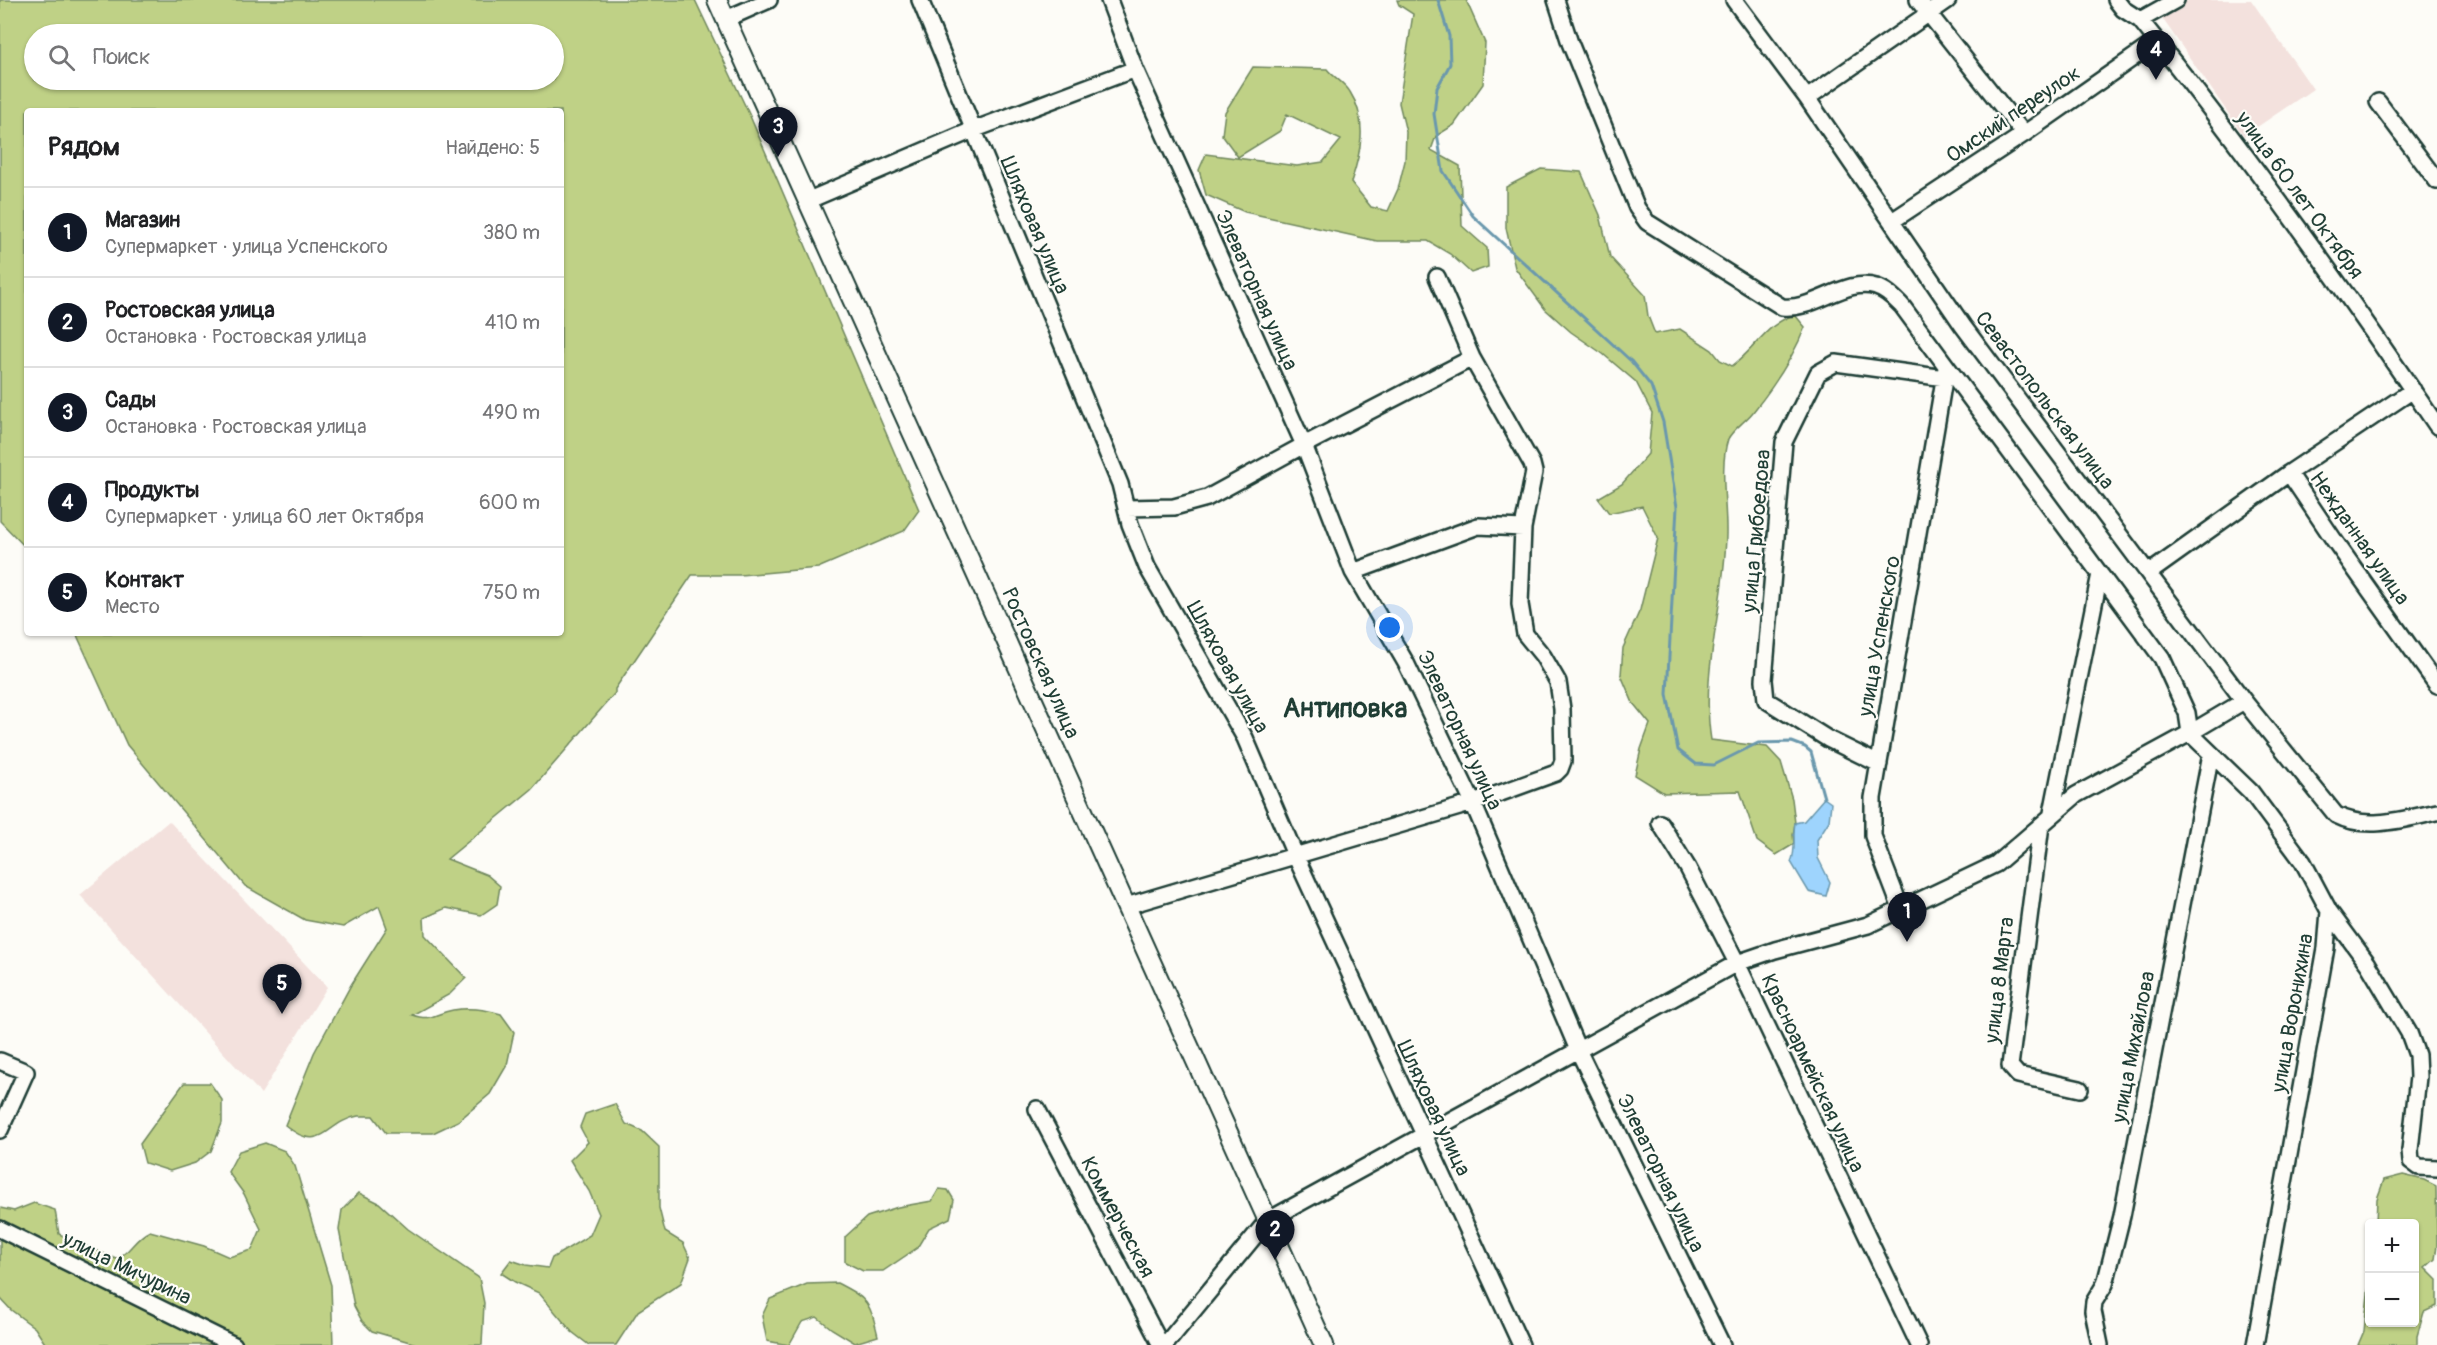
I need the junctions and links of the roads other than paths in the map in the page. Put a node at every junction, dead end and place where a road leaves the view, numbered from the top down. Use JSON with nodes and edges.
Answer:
{"nodes":[{"id":1,"x":717,"y":0,"type":"edge"},
{"id":2,"x":769,"y":0,"type":"edge"},
{"id":3,"x":920,"y":0,"type":"edge"},
{"id":4,"x":1109,"y":0,"type":"edge"},
{"id":5,"x":1556,"y":0,"type":"edge"},
{"id":6,"x":1734,"y":0,"type":"edge"},
{"id":7,"x":1918,"y":0,"type":"edge"},
{"id":8,"x":1948,"y":0,"type":"edge"},
{"id":9,"x":2116,"y":0,"type":"edge"},
{"id":10,"x":2176,"y":0,"type":"edge"},
{"id":11,"x":1928,"y":14,"type":"junction"},
{"id":12,"x":726,"y":18,"type":"junction"},
{"id":13,"x":2140,"y":20,"type":"junction"},
{"id":14,"x":2157,"y":41,"type":"junction"},
{"id":15,"x":1135,"y":69,"type":"junction"},
{"id":16,"x":1807,"y":98,"type":"junction"},
{"id":17,"x":2378,"y":102,"type":"dead end"},
{"id":18,"x":973,"y":130,"type":"junction"},
{"id":19,"x":2024,"y":134,"type":"junction"},
{"id":20,"x":2437,"y":181,"type":"edge"},
{"id":21,"x":809,"y":201,"type":"junction"},
{"id":22,"x":1892,"y":221,"type":"junction"},
{"id":23,"x":1437,"y":277,"type":"dead end"},
{"id":24,"x":1473,"y":358,"type":"junction"},
{"id":25,"x":1946,"y":372,"type":"junction"},
{"id":26,"x":2413,"y":390,"type":"junction"},
{"id":27,"x":2437,"y":426,"type":"edge"},
{"id":28,"x":1304,"y":445,"type":"junction"},
{"id":29,"x":2289,"y":473,"type":"junction"},
{"id":30,"x":1126,"y":508,"type":"junction"},
{"id":31,"x":1523,"y":528,"type":"junction"},
{"id":32,"x":1353,"y":572,"type":"junction"},
{"id":33,"x":2150,"y":573,"type":"junction"},
{"id":34,"x":2100,"y":574,"type":"junction"},
{"id":35,"x":2437,"y":685,"type":"edge"},
{"id":36,"x":2244,"y":701,"type":"junction"},
{"id":37,"x":2190,"y":733,"type":"junction"},
{"id":38,"x":2211,"y":754,"type":"junction"},
{"id":39,"x":1879,"y":764,"type":"junction"},
{"id":40,"x":1473,"y":803,"type":"junction"},
{"id":41,"x":2437,"y":812,"type":"edge"},
{"id":42,"x":2052,"y":813,"type":"junction"},
{"id":43,"x":1660,"y":823,"type":"dead end"},
{"id":44,"x":2041,"y":825,"type":"junction"},
{"id":45,"x":1296,"y":857,"type":"junction"},
{"id":46,"x":1126,"y":906,"type":"junction"},
{"id":47,"x":1901,"y":909,"type":"junction"},
{"id":48,"x":2329,"y":910,"type":"junction"},
{"id":49,"x":1737,"y":963,"type":"junction"},
{"id":50,"x":1578,"y":1050,"type":"junction"},
{"id":51,"x":0,"y":1061,"type":"edge"},
{"id":52,"x":2080,"y":1089,"type":"dead end"},
{"id":53,"x":1037,"y":1109,"type":"dead end"},
{"id":54,"x":0,"y":1130,"type":"edge"},
{"id":55,"x":1422,"y":1135,"type":"junction"},
{"id":56,"x":2437,"y":1168,"type":"edge"},
{"id":57,"x":1267,"y":1221,"type":"junction"},
{"id":58,"x":0,"y":1229,"type":"edge"},
{"id":59,"x":234,"y":1345,"type":"edge"},
{"id":60,"x":1163,"y":1345,"type":"edge"},
{"id":61,"x":1324,"y":1345,"type":"edge"},
{"id":62,"x":1521,"y":1345,"type":"edge"},
{"id":63,"x":1722,"y":1345,"type":"edge"},
{"id":64,"x":1919,"y":1345,"type":"edge"},
{"id":65,"x":2100,"y":1345,"type":"edge"},
{"id":66,"x":2255,"y":1345,"type":"edge"}],
"edges":[{"from":1,"to":12,"type":"main road","name":"Ростовская улица"},
{"from":2,"to":12,"type":"street"},
{"from":3,"to":18,"type":"street","name":"Шляховая улица"},
{"from":4,"to":15,"type":"street","name":"Элеваторная улица"},
{"from":5,"to":25,"type":"street"},
{"from":6,"to":16,"type":"street","name":"Севастопольская улица"},
{"from":7,"to":11,"type":"street"},
{"from":8,"to":11,"type":"street"},
{"from":9,"to":13,"type":"street","name":"улица 60 лет Октября"},
{"from":10,"to":13,"type":"street"},
{"from":11,"to":16,"type":"street"},
{"from":11,"to":19,"type":"street"},
{"from":12,"to":21,"type":"main road","name":"Ростовская улица"},
{"from":13,"to":14,"type":"street","name":"улица 60 лет Октября"},
{"from":14,"to":19,"type":"street","name":"Омский переулок"},
{"from":14,"to":26,"type":"street","name":"улица 60 лет Октября"},
{"from":15,"to":18,"type":"street"},
{"from":15,"to":28,"type":"street","name":"Элеваторная улица"},
{"from":16,"to":22,"type":"street","name":"Севастопольская улица"},
{"from":17,"to":20,"type":"street"},
{"from":18,"to":21,"type":"street"},
{"from":18,"to":30,"type":"street","name":"Шляховая улица"},
{"from":19,"to":22,"type":"street","name":"Омский переулок"},
{"from":21,"to":46,"type":"main road","name":"Ростовская улица"},
{"from":22,"to":33,"type":"street","name":"Севастопольская улица"},
{"from":23,"to":24,"type":"street"},
{"from":24,"to":28,"type":"street"},
{"from":24,"to":31,"type":"street"},
{"from":25,"to":34,"type":"street"},
{"from":25,"to":39,"type":"street","name":"улица Успенского"},
{"from":25,"to":39,"type":"street","name":"улица Грибоедова"},
{"from":26,"to":27,"type":"street","name":"улица 60 лет Октября"},
{"from":26,"to":29,"type":"street"},
{"from":28,"to":30,"type":"street"},
{"from":28,"to":32,"type":"street","name":"Элеваторная улица"},
{"from":29,"to":33,"type":"street"},
{"from":29,"to":35,"type":"street","name":"Нежданная улица"},
{"from":30,"to":45,"type":"street","name":"Шляховая улица"},
{"from":31,"to":32,"type":"street"},
{"from":31,"to":40,"type":"street"},
{"from":32,"to":40,"type":"street","name":"Элеваторная улица"},
{"from":33,"to":36,"type":"street","name":"Севастопольская улица"},
{"from":34,"to":37,"type":"street"},
{"from":34,"to":42,"type":"street"},
{"from":36,"to":37,"type":"street"},
{"from":36,"to":41,"type":"street","name":"Севастопольская улица"},
{"from":37,"to":38,"type":"street","name":"улица Воронихина"},
{"from":37,"to":42,"type":"street"},
{"from":38,"to":48,"type":"street","name":"улица Воронихина"},
{"from":38,"to":65,"type":"street","name":"улица Михайлова"},
{"from":39,"to":47,"type":"street","name":"улица Успенского"},
{"from":40,"to":45,"type":"street"},
{"from":40,"to":50,"type":"street","name":"Элеваторная улица"},
{"from":42,"to":44,"type":"street"},
{"from":43,"to":49,"type":"street","name":"Красноармейская улица"},
{"from":44,"to":47,"type":"street"},
{"from":44,"to":52,"type":"street","name":"улица 8 Марта"},
{"from":45,"to":46,"type":"street"},
{"from":45,"to":55,"type":"street","name":"Шляховая улица"},
{"from":46,"to":57,"type":"main road","name":"Ростовская улица"},
{"from":47,"to":49,"type":"street"},
{"from":48,"to":56,"type":"street"},
{"from":48,"to":66,"type":"street","name":"улица Воронихина"},
{"from":49,"to":50,"type":"street"},
{"from":49,"to":64,"type":"street","name":"Красноармейская улица"},
{"from":50,"to":55,"type":"street"},
{"from":50,"to":63,"type":"street","name":"Элеваторная улица"},
{"from":51,"to":54,"type":"street"},
{"from":53,"to":60,"type":"street","name":"Коммерческая"},
{"from":55,"to":57,"type":"street"},
{"from":55,"to":62,"type":"street","name":"Шляховая улица"},
{"from":57,"to":60,"type":"street"},
{"from":57,"to":61,"type":"main road","name":"Ростовская улица"},
{"from":58,"to":59,"type":"street","name":"улица Мичурина"}]}
